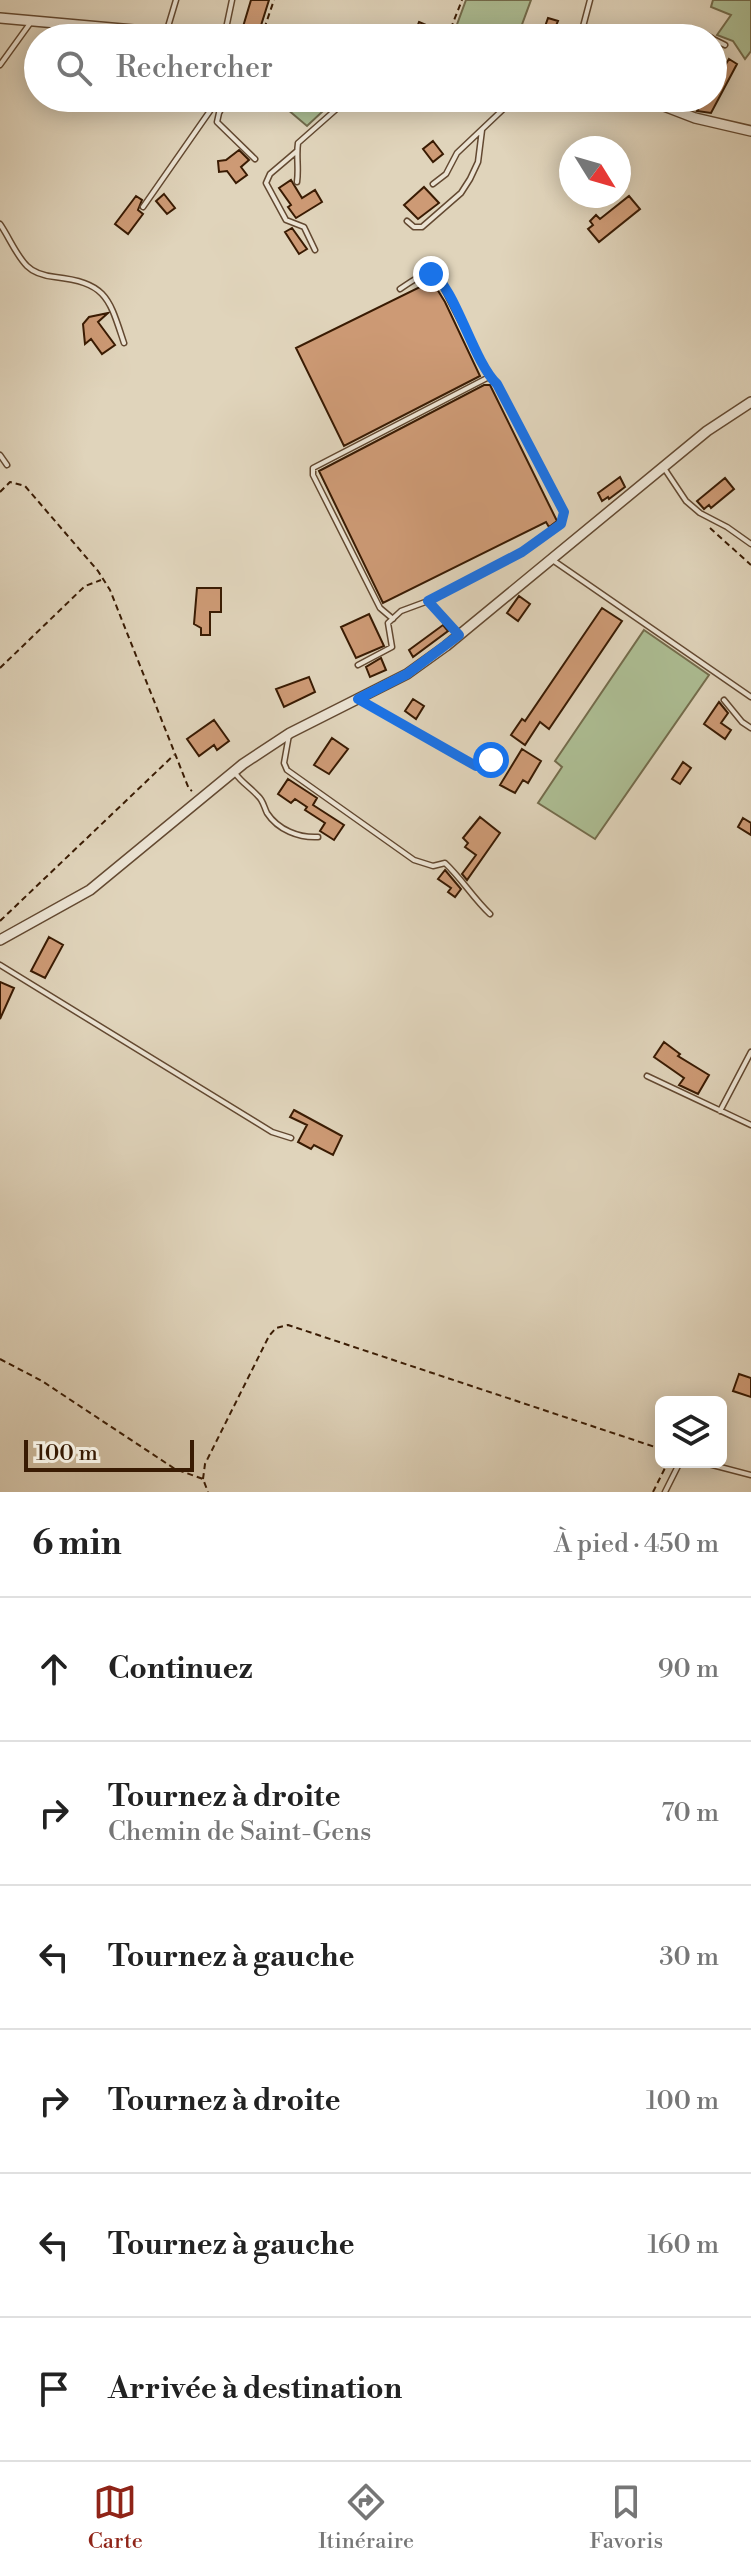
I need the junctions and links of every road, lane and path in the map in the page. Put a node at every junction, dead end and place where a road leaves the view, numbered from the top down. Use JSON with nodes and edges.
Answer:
{"nodes":[{"id":1,"x":176,"y":0,"type":"edge"},
{"id":2,"x":232,"y":0,"type":"edge"},
{"id":3,"x":274,"y":0,"type":"edge"},
{"id":4,"x":462,"y":0,"type":"edge"},
{"id":5,"x":590,"y":0,"type":"edge"},
{"id":6,"x":0,"y":18,"type":"edge"},
{"id":7,"x":31,"y":22,"type":"joint"},
{"id":8,"x":58,"y":24,"type":"edge"},
{"id":9,"x":168,"y":24,"type":"edge"},
{"id":10,"x":227,"y":24,"type":"edge"},
{"id":11,"x":266,"y":24,"type":"edge"},
{"id":12,"x":453,"y":24,"type":"edge"},
{"id":13,"x":584,"y":24,"type":"edge"},
{"id":14,"x":24,"y":32,"type":"edge"},
{"id":15,"x":0,"y":65,"type":"edge"},
{"id":16,"x":209,"y":112,"type":"edge"},
{"id":17,"x":220,"y":112,"type":"edge"},
{"id":18,"x":333,"y":112,"type":"edge"},
{"id":19,"x":501,"y":112,"type":"edge"},
{"id":20,"x":683,"y":112,"type":"edge"},
{"id":21,"x":482,"y":130,"type":"junction"},
{"id":22,"x":751,"y":131,"type":"edge"},
{"id":23,"x":297,"y":151,"type":"junction"},
{"id":24,"x":255,"y":159,"type":"dead end"},
{"id":25,"x":297,"y":182,"type":"dead end"},
{"id":26,"x":433,"y":184,"type":"dead end"},
{"id":27,"x":143,"y":207,"type":"dead end"},
{"id":28,"x":407,"y":221,"type":"dead end"},
{"id":29,"x":0,"y":224,"type":"edge"},
{"id":30,"x":315,"y":250,"type":"dead end"},
{"id":31,"x":400,"y":289,"type":"dead end"},
{"id":32,"x":124,"y":343,"type":"dead end"},
{"id":33,"x":489,"y":377,"type":"junction"},
{"id":34,"x":751,"y":402,"type":"edge"},
{"id":35,"x":0,"y":455,"type":"edge"},
{"id":36,"x":7,"y":465,"type":"dead end"},
{"id":37,"x":664,"y":468,"type":"junction"},
{"id":38,"x":0,"y":492,"type":"edge"},
{"id":39,"x":700,"y":513,"type":"junction"},
{"id":40,"x":751,"y":544,"type":"edge"},
{"id":41,"x":552,"y":559,"type":"junction"},
{"id":42,"x":751,"y":565,"type":"edge"},
{"id":43,"x":103,"y":579,"type":"junction"},
{"id":44,"x":428,"y":601,"type":"junction"},
{"id":45,"x":393,"y":619,"type":"junction"},
{"id":46,"x":459,"y":635,"type":"junction"},
{"id":47,"x":358,"y":665,"type":"dead end"},
{"id":48,"x":0,"y":668,"type":"edge"},
{"id":49,"x":751,"y":697,"type":"edge"},
{"id":50,"x":358,"y":699,"type":"junction"},
{"id":51,"x":724,"y":700,"type":"dead end"},
{"id":52,"x":751,"y":728,"type":"edge"},
{"id":53,"x":290,"y":733,"type":"junction"},
{"id":54,"x":501,"y":750,"type":"dead end"},
{"id":55,"x":175,"y":754,"type":"junction"},
{"id":56,"x":234,"y":771,"type":"junction"},
{"id":57,"x":202,"y":797,"type":"junction"},
{"id":58,"x":318,"y":837,"type":"dead end"},
{"id":59,"x":490,"y":914,"type":"dead end"},
{"id":60,"x":0,"y":921,"type":"edge"},
{"id":61,"x":0,"y":940,"type":"edge"},
{"id":62,"x":0,"y":965,"type":"edge"},
{"id":63,"x":751,"y":1052,"type":"edge"},
{"id":64,"x":647,"y":1076,"type":"dead end"},
{"id":65,"x":720,"y":1111,"type":"junction"},
{"id":66,"x":751,"y":1125,"type":"edge"},
{"id":67,"x":291,"y":1138,"type":"dead end"},
{"id":68,"x":0,"y":1359,"type":"edge"},
{"id":69,"x":655,"y":1447,"type":"edge"},
{"id":70,"x":665,"y":1468,"type":"edge"},
{"id":71,"x":677,"y":1468,"type":"edge"},
{"id":72,"x":724,"y":1468,"type":"edge"},
{"id":73,"x":751,"y":1475,"type":"edge"},
{"id":74,"x":203,"y":1479,"type":"junction"},
{"id":75,"x":208,"y":1492,"type":"edge"},
{"id":76,"x":653,"y":1492,"type":"edge"},
{"id":77,"x":665,"y":1492,"type":"edge"}],
"edges":[{"from":1,"to":9,"type":"lane"},
{"from":2,"to":10,"type":"lane"},
{"from":3,"to":11,"type":"path"},
{"from":4,"to":12,"type":"path"},
{"from":5,"to":13,"type":"lane"},
{"from":6,"to":7,"type":"street"},
{"from":7,"to":8,"type":"street"},
{"from":14,"to":15,"type":"lane"},
{"from":16,"to":27,"type":"lane"},
{"from":17,"to":24,"type":"lane"},
{"from":18,"to":23,"type":"lane"},
{"from":19,"to":21,"type":"lane"},
{"from":20,"to":22,"type":"street"},
{"from":21,"to":26,"type":"lane"},
{"from":21,"to":28,"type":"lane"},
{"from":23,"to":25,"type":"lane"},
{"from":23,"to":30,"type":"lane"},
{"from":29,"to":32,"type":"lane"},
{"from":31,"to":33,"type":"lane"},
{"from":33,"to":44,"type":"lane"},
{"from":33,"to":45,"type":"lane"},
{"from":34,"to":37,"type":"street"},
{"from":35,"to":36,"type":"lane"},
{"from":37,"to":39,"type":"lane"},
{"from":37,"to":41,"type":"street"},
{"from":38,"to":43,"type":"path"},
{"from":39,"to":40,"type":"lane"},
{"from":39,"to":42,"type":"path"},
{"from":41,"to":46,"type":"street"},
{"from":41,"to":49,"type":"lane"},
{"from":43,"to":48,"type":"path"},
{"from":43,"to":55,"type":"path"},
{"from":44,"to":45,"type":"lane"},
{"from":44,"to":46,"type":"lane"},
{"from":45,"to":47,"type":"lane"},
{"from":46,"to":50,"type":"street"},
{"from":50,"to":53,"type":"street"},
{"from":50,"to":54,"type":"lane"},
{"from":51,"to":52,"type":"lane"},
{"from":53,"to":56,"type":"street"},
{"from":53,"to":59,"type":"lane"},
{"from":55,"to":57,"type":"path"},
{"from":55,"to":60,"type":"path"},
{"from":56,"to":57,"type":"street"},
{"from":56,"to":58,"type":"lane"},
{"from":57,"to":61,"type":"street"},
{"from":62,"to":67,"type":"lane"},
{"from":63,"to":65,"type":"lane"},
{"from":64,"to":65,"type":"lane"},
{"from":65,"to":66,"type":"lane"},
{"from":68,"to":74,"type":"path"},
{"from":69,"to":74,"type":"path"},
{"from":70,"to":76,"type":"path"},
{"from":71,"to":77,"type":"lane"},
{"from":72,"to":73,"type":"lane"},
{"from":74,"to":75,"type":"path"}]}
